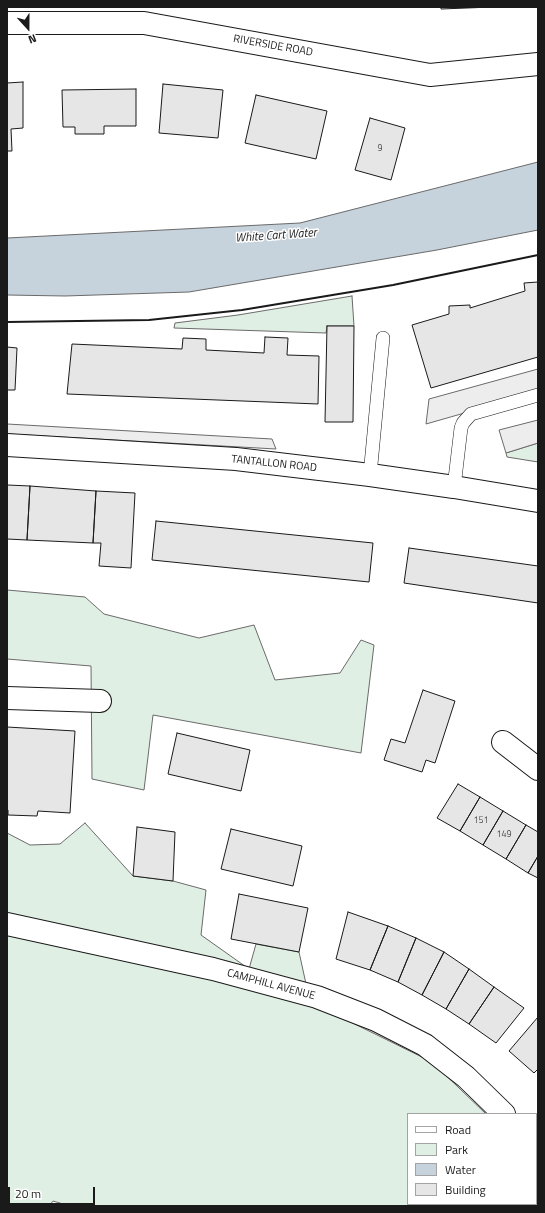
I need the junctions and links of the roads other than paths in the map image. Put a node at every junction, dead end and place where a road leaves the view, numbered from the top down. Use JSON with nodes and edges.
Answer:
{"nodes":[{"id":1,"x":7,"y":23,"type":"edge"},
{"id":2,"x":538,"y":64,"type":"edge"},
{"id":3,"x":383,"y":338,"type":"dead end"},
{"id":4,"x":538,"y":395,"type":"edge"},
{"id":5,"x":7,"y":445,"type":"edge"},
{"id":6,"x":370,"y":475,"type":"junction"},
{"id":7,"x":454,"y":487,"type":"junction"},
{"id":8,"x":538,"y":501,"type":"edge"},
{"id":9,"x":7,"y":698,"type":"edge"},
{"id":10,"x":100,"y":701,"type":"dead end"},
{"id":11,"x":503,"y":742,"type":"dead end"},
{"id":12,"x":538,"y":769,"type":"edge"},
{"id":13,"x":7,"y":924,"type":"edge"},
{"id":14,"x":503,"y":1113,"type":"edge"}],
"edges":[{"from":1,"to":2,"type":"street","name":"RIVERSIDE ROAD"},
{"from":3,"to":6,"type":"lane"},
{"from":4,"to":7,"type":"lane"},
{"from":5,"to":6,"type":"street","name":"TANTALLON ROAD"},
{"from":6,"to":7,"type":"street","name":"TANTALLON ROAD"},
{"from":7,"to":8,"type":"street","name":"TANTALLON ROAD"},
{"from":9,"to":10,"type":"street"},
{"from":11,"to":12,"type":"street"},
{"from":13,"to":14,"type":"street","name":"CAMPHILL AVENUE"}]}
